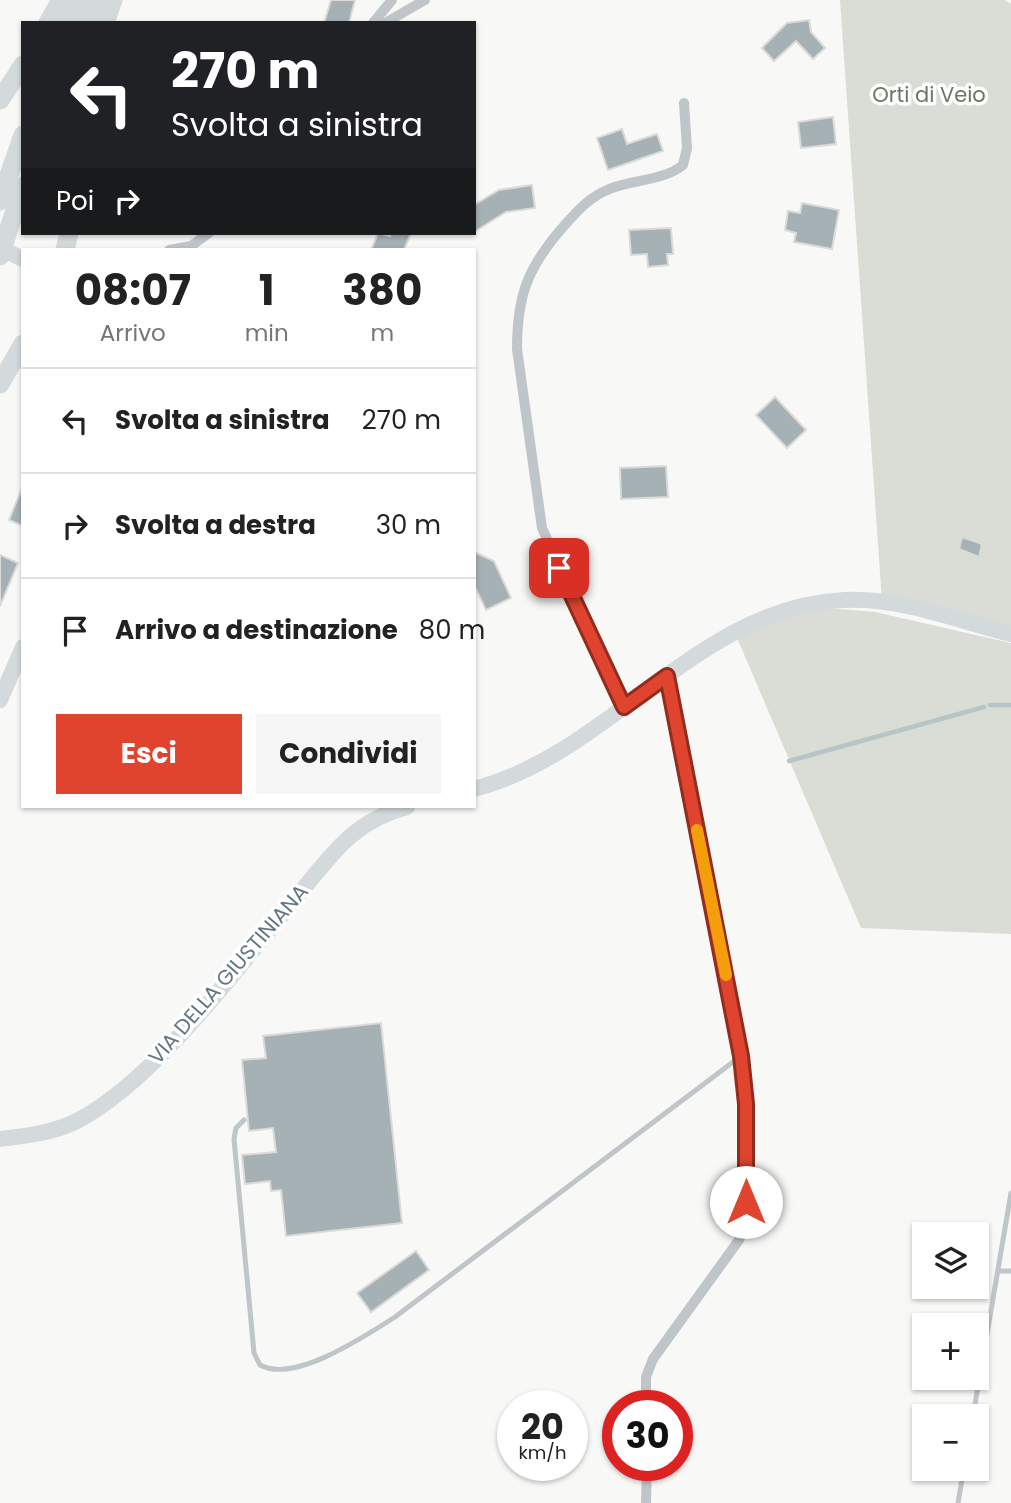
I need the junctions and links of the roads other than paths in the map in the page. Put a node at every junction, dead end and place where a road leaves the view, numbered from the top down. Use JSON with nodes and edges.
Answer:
{"nodes":[{"id":1,"x":61,"y":0,"type":"edge"},
{"id":2,"x":78,"y":0,"type":"edge"},
{"id":3,"x":98,"y":0,"type":"edge"},
{"id":4,"x":113,"y":0,"type":"edge"},
{"id":5,"x":392,"y":0,"type":"edge"},
{"id":6,"x":425,"y":0,"type":"edge"},
{"id":7,"x":49,"y":21,"type":"edge"},
{"id":8,"x":69,"y":21,"type":"edge"},
{"id":9,"x":89,"y":21,"type":"edge"},
{"id":10,"x":106,"y":21,"type":"edge"},
{"id":11,"x":375,"y":21,"type":"edge"},
{"id":12,"x":388,"y":21,"type":"edge"},
{"id":13,"x":21,"y":68,"type":"edge"},
{"id":14,"x":0,"y":100,"type":"edge"},
{"id":15,"x":684,"y":103,"type":"dead end"},
{"id":16,"x":21,"y":141,"type":"edge"},
{"id":17,"x":21,"y":192,"type":"edge"},
{"id":18,"x":0,"y":201,"type":"edge"},
{"id":19,"x":206,"y":235,"type":"edge"},
{"id":20,"x":0,"y":248,"type":"edge"},
{"id":21,"x":180,"y":248,"type":"edge"},
{"id":22,"x":0,"y":256,"type":"edge"},
{"id":23,"x":21,"y":258,"type":"edge"},
{"id":24,"x":21,"y":347,"type":"edge"},
{"id":25,"x":0,"y":384,"type":"edge"},
{"id":26,"x":1011,"y":634,"type":"edge"},
{"id":27,"x":21,"y":652,"type":"edge"},
{"id":28,"x":667,"y":676,"type":"junction"},
{"id":29,"x":0,"y":700,"type":"edge"},
{"id":30,"x":624,"y":707,"type":"junction"},
{"id":31,"x":476,"y":788,"type":"edge"},
{"id":32,"x":404,"y":808,"type":"edge"},
{"id":33,"x":741,"y":1056,"type":"junction"},
{"id":34,"x":244,"y":1120,"type":"dead end"},
{"id":35,"x":0,"y":1139,"type":"edge"},
{"id":36,"x":1011,"y":1193,"type":"edge"},
{"id":37,"x":998,"y":1270,"type":"junction"},
{"id":38,"x":1011,"y":1271,"type":"edge"},
{"id":39,"x":646,"y":1390,"type":"edge"},
{"id":40,"x":975,"y":1404,"type":"edge"},
{"id":41,"x":647,"y":1481,"type":"edge"},
{"id":42,"x":962,"y":1481,"type":"edge"},
{"id":43,"x":646,"y":1503,"type":"edge"},
{"id":44,"x":958,"y":1503,"type":"edge"}],
"edges":[{"from":1,"to":7,"type":"highway"},
{"from":2,"to":8,"type":"highway"},
{"from":3,"to":9,"type":"highway"},
{"from":4,"to":10,"type":"highway"},
{"from":5,"to":11,"type":"street"},
{"from":6,"to":12,"type":"street"},
{"from":13,"to":14,"type":"highway"},
{"from":15,"to":30,"type":"street"},
{"from":16,"to":18,"type":"highway"},
{"from":17,"to":22,"type":"highway"},
{"from":19,"to":21,"type":"street"},
{"from":20,"to":23,"type":"street"},
{"from":24,"to":25,"type":"highway"},
{"from":26,"to":28,"type":"street"},
{"from":27,"to":29,"type":"street"},
{"from":28,"to":30,"type":"street"},
{"from":28,"to":33,"type":"street"},
{"from":30,"to":31,"type":"street"},
{"from":32,"to":35,"type":"street","name":"VIA DELLA GIUSTINIANA"},
{"from":33,"to":34,"type":"lane"},
{"from":33,"to":39,"type":"street"},
{"from":36,"to":37,"type":"lane"},
{"from":37,"to":38,"type":"lane"},
{"from":37,"to":40,"type":"lane"},
{"from":41,"to":43,"type":"street"},
{"from":42,"to":44,"type":"lane"}]}
